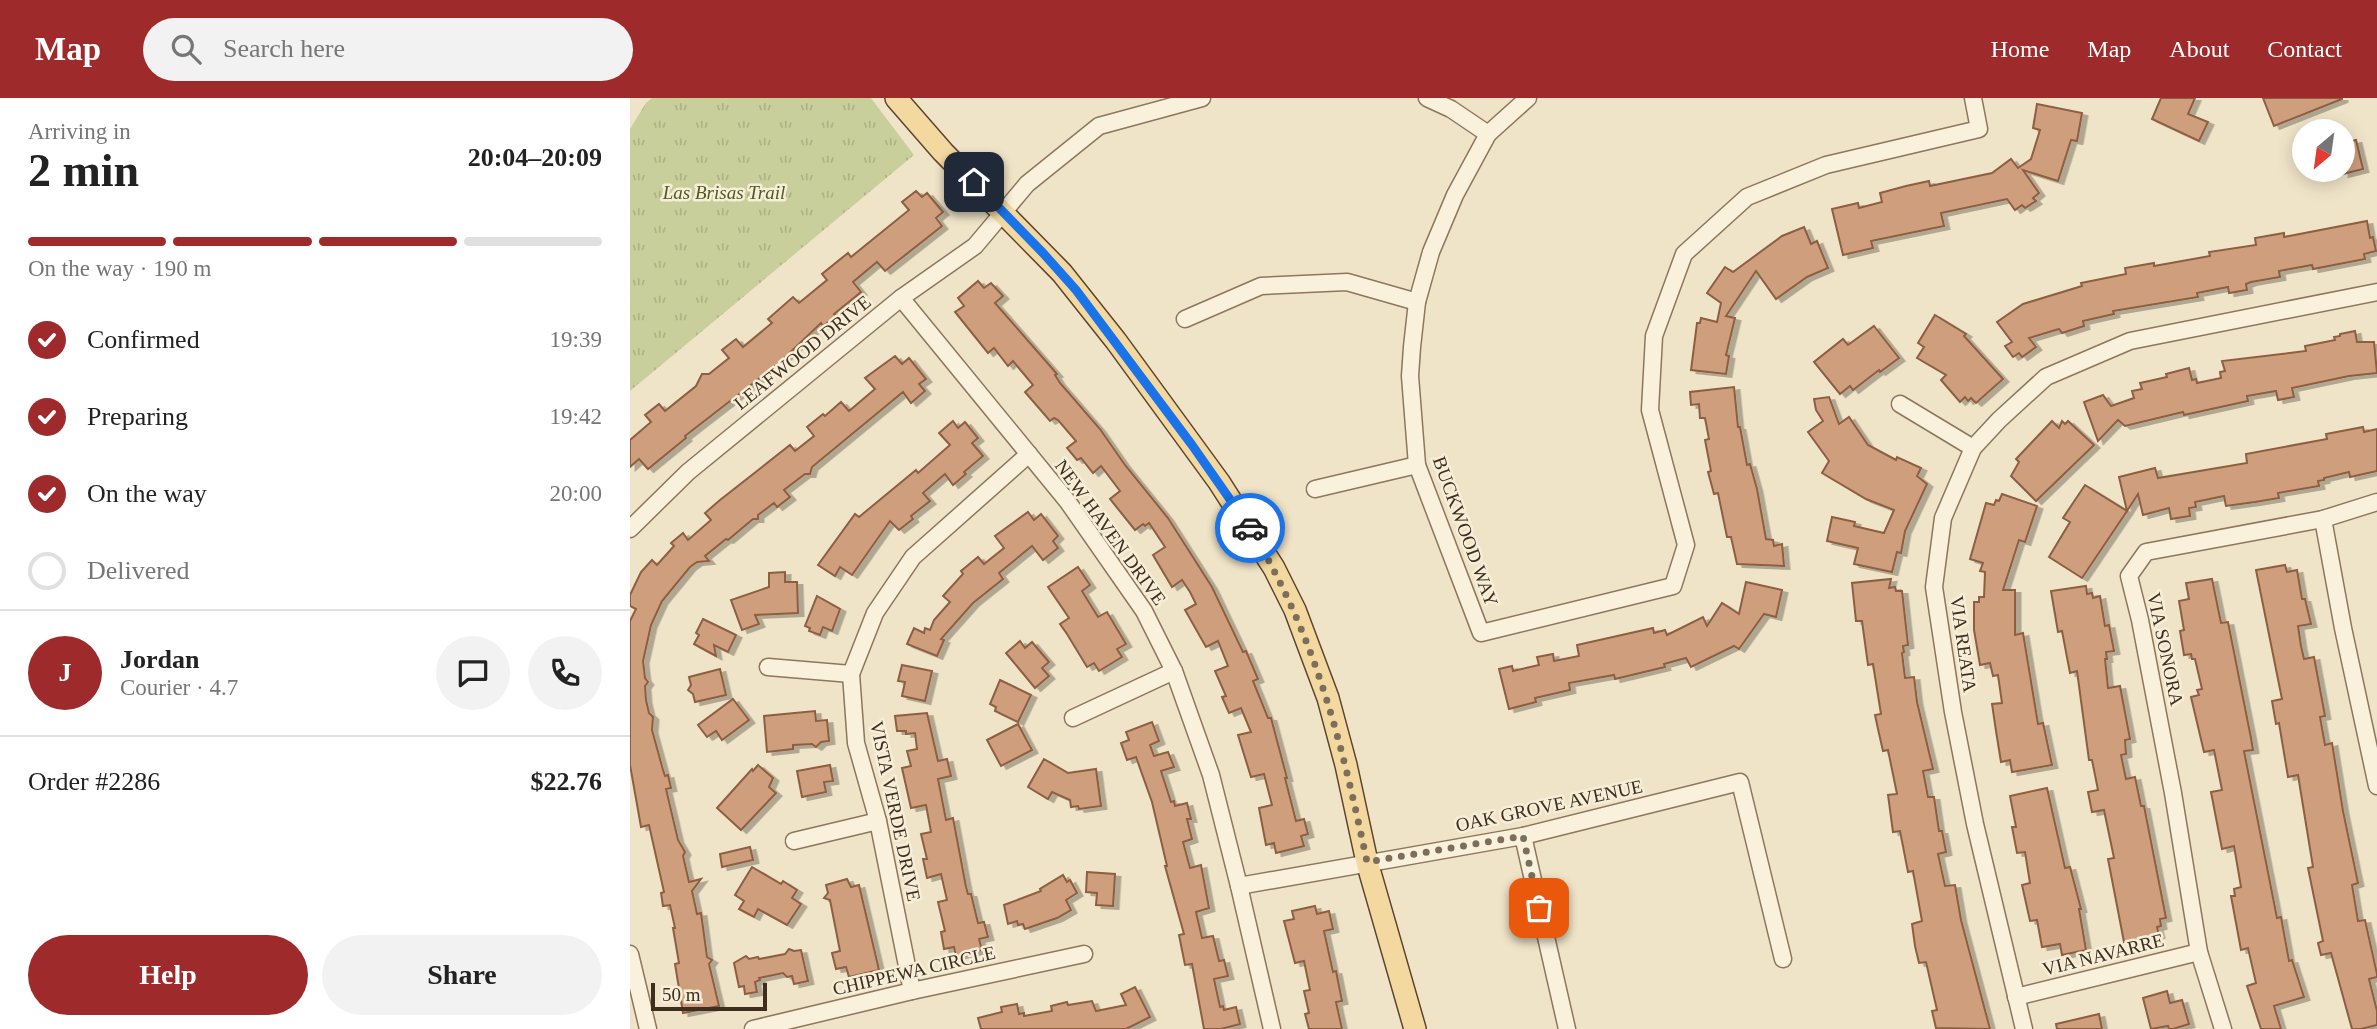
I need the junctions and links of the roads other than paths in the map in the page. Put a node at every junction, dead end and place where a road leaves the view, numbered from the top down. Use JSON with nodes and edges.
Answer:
{"nodes":[{"id":1,"x":896,"y":98,"type":"edge"},
{"id":2,"x":1202,"y":98,"type":"edge"},
{"id":3,"x":1427,"y":98,"type":"edge"},
{"id":4,"x":1528,"y":98,"type":"edge"},
{"id":5,"x":1973,"y":98,"type":"edge"},
{"id":6,"x":1488,"y":134,"type":"junction"},
{"id":7,"x":1005,"y":213,"type":"junction"},
{"id":8,"x":2377,"y":292,"type":"edge"},
{"id":9,"x":901,"y":298,"type":"junction"},
{"id":10,"x":1417,"y":302,"type":"junction"},
{"id":11,"x":1185,"y":319,"type":"dead end"},
{"id":12,"x":1900,"y":404,"type":"dead end"},
{"id":13,"x":1973,"y":448,"type":"junction"},
{"id":14,"x":1028,"y":454,"type":"junction"},
{"id":15,"x":1417,"y":466,"type":"junction"},
{"id":16,"x":1315,"y":489,"type":"dead end"},
{"id":17,"x":2377,"y":502,"type":"edge"},
{"id":18,"x":2323,"y":519,"type":"junction"},
{"id":19,"x":630,"y":529,"type":"edge"},
{"id":20,"x":768,"y":667,"type":"dead end"},
{"id":21,"x":1174,"y":671,"type":"junction"},
{"id":22,"x":851,"y":674,"type":"junction"},
{"id":23,"x":1073,"y":718,"type":"dead end"},
{"id":24,"x":2377,"y":786,"type":"edge"},
{"id":25,"x":878,"y":821,"type":"junction"},
{"id":26,"x":1523,"y":836,"type":"junction"},
{"id":27,"x":794,"y":841,"type":"dead end"},
{"id":28,"x":1367,"y":862,"type":"junction"},
{"id":29,"x":1239,"y":886,"type":"junction"},
{"id":30,"x":2199,"y":952,"type":"junction"},
{"id":31,"x":630,"y":954,"type":"edge"},
{"id":32,"x":1084,"y":954,"type":"dead end"},
{"id":33,"x":1783,"y":959,"type":"dead end"},
{"id":34,"x":912,"y":991,"type":"junction"},
{"id":35,"x":2016,"y":997,"type":"junction"},
{"id":36,"x":648,"y":1029,"type":"edge"},
{"id":37,"x":753,"y":1029,"type":"edge"},
{"id":38,"x":1272,"y":1029,"type":"edge"},
{"id":39,"x":1415,"y":1029,"type":"edge"},
{"id":40,"x":1567,"y":1029,"type":"edge"},
{"id":41,"x":2024,"y":1029,"type":"edge"},
{"id":42,"x":2223,"y":1029,"type":"edge"}],
"edges":[{"from":1,"to":7,"type":"main road"},
{"from":2,"to":7,"type":"street","name":"LEAFWOOD DRIVE"},
{"from":3,"to":6,"type":"street"},
{"from":4,"to":6,"type":"street","name":"BUCKWOOD WAY"},
{"from":5,"to":15,"type":"street","name":"BUCKWOOD WAY"},
{"from":6,"to":10,"type":"street","name":"BUCKWOOD WAY"},
{"from":7,"to":9,"type":"street","name":"LEAFWOOD DRIVE"},
{"from":7,"to":28,"type":"main road"},
{"from":8,"to":13,"type":"street","name":"VIA REATA"},
{"from":9,"to":14,"type":"street","name":"NEW HAVEN DRIVE"},
{"from":9,"to":19,"type":"street","name":"LEAFWOOD DRIVE"},
{"from":10,"to":11,"type":"street"},
{"from":10,"to":15,"type":"street","name":"BUCKWOOD WAY"},
{"from":12,"to":13,"type":"street"},
{"from":13,"to":35,"type":"street","name":"VIA REATA"},
{"from":14,"to":21,"type":"street","name":"NEW HAVEN DRIVE"},
{"from":14,"to":22,"type":"street","name":"VISTA VERDE DRIVE"},
{"from":15,"to":16,"type":"street"},
{"from":17,"to":18,"type":"street","name":"VIA SONORA"},
{"from":18,"to":24,"type":"street"},
{"from":18,"to":30,"type":"street","name":"VIA SONORA"},
{"from":20,"to":22,"type":"street"},
{"from":21,"to":23,"type":"street"},
{"from":21,"to":29,"type":"street","name":"NEW HAVEN DRIVE"},
{"from":22,"to":25,"type":"street","name":"VISTA VERDE DRIVE"},
{"from":25,"to":27,"type":"street"},
{"from":25,"to":34,"type":"street","name":"VISTA VERDE DRIVE"},
{"from":26,"to":28,"type":"street","name":"OAK GROVE AVENUE"},
{"from":26,"to":33,"type":"street","name":"OAK GROVE AVENUE"},
{"from":26,"to":40,"type":"street"},
{"from":28,"to":29,"type":"street","name":"OAK GROVE AVENUE"},
{"from":28,"to":39,"type":"main road"},
{"from":29,"to":38,"type":"street","name":"NEW HAVEN DRIVE"},
{"from":30,"to":35,"type":"street","name":"VIA NAVARRE"},
{"from":30,"to":42,"type":"street","name":"VIA SONORA"},
{"from":31,"to":36,"type":"street"},
{"from":32,"to":34,"type":"street","name":"CHIPPEWA CIRCLE"},
{"from":34,"to":37,"type":"street","name":"CHIPPEWA CIRCLE"},
{"from":35,"to":41,"type":"street","name":"VIA REATA"}]}
